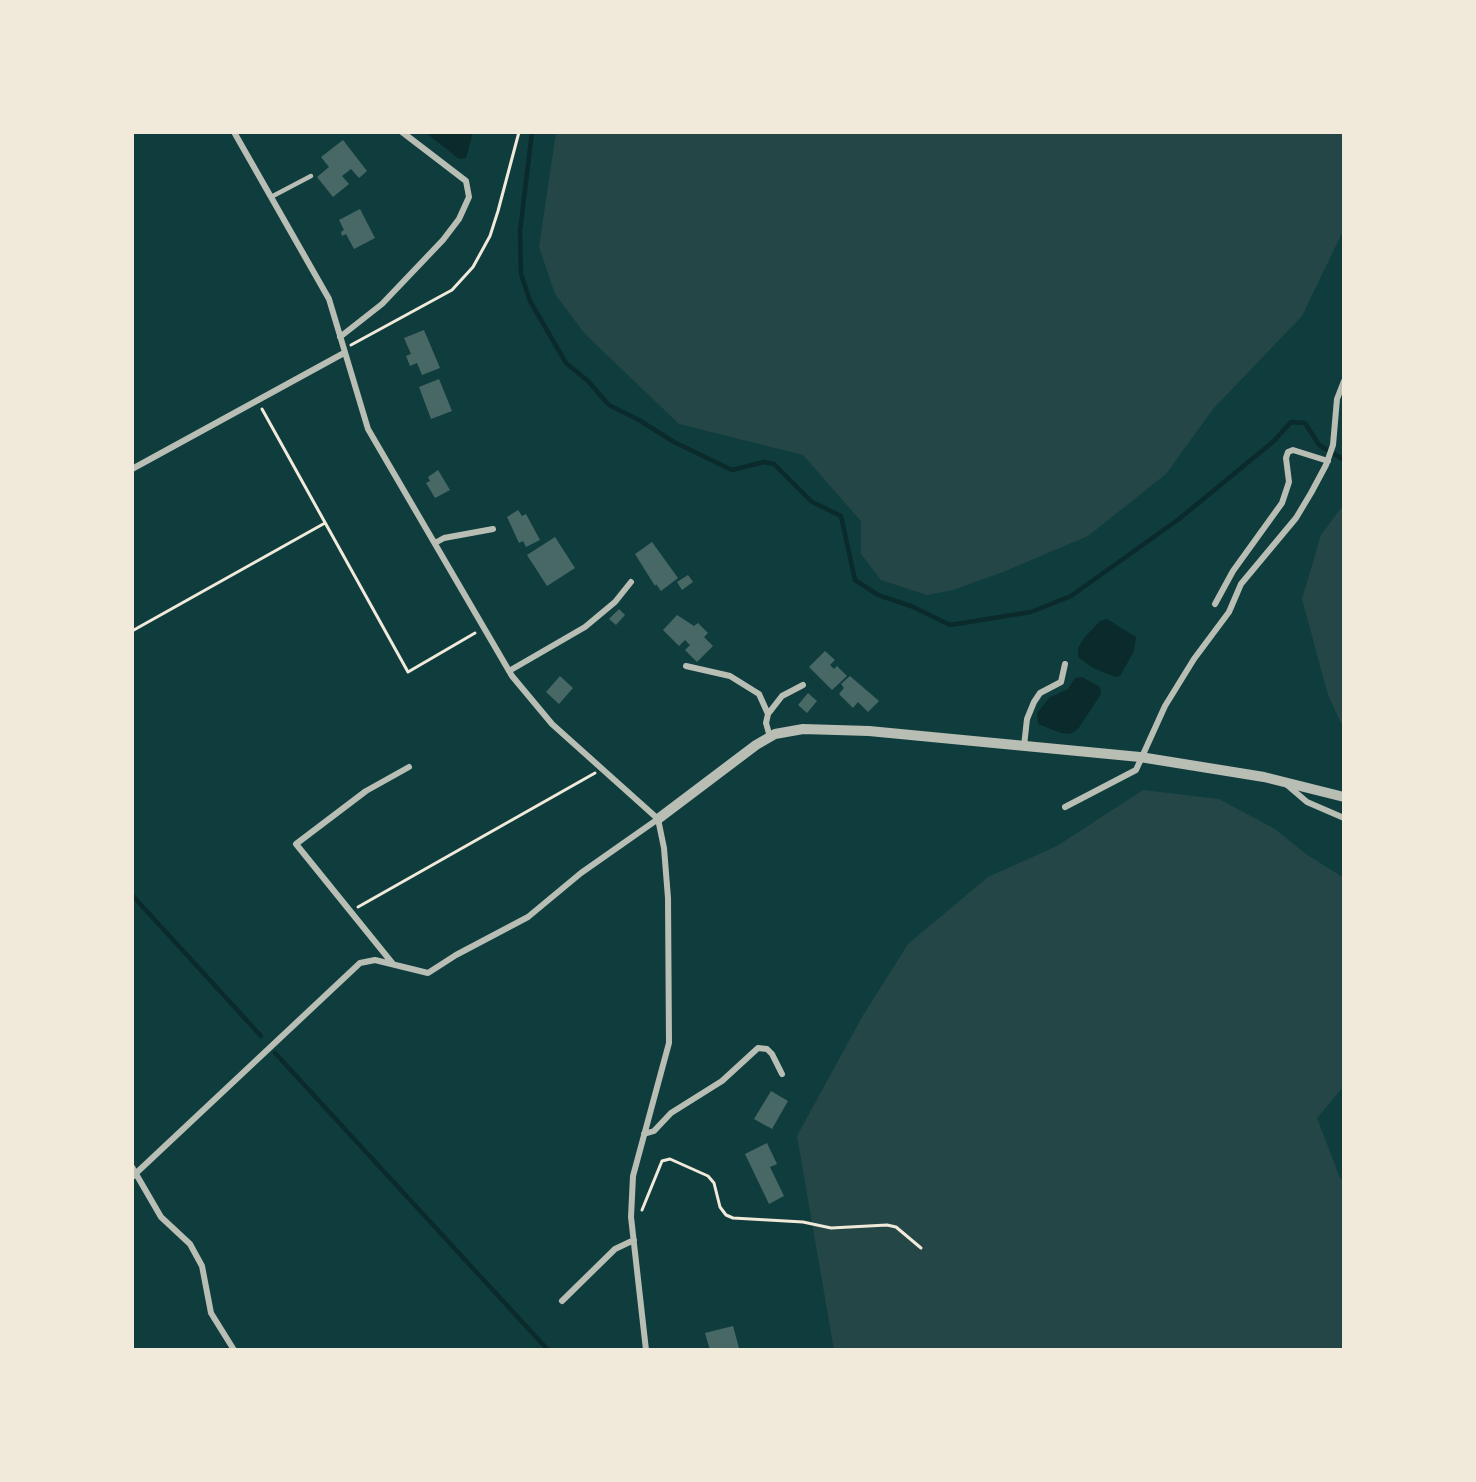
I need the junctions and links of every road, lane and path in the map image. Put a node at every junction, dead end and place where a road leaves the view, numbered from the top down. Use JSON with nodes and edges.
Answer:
{"nodes":[{"id":1,"x":234,"y":132,"type":"edge"},
{"id":2,"x":402,"y":132,"type":"edge"},
{"id":3,"x":519,"y":132,"type":"edge"},
{"id":4,"x":311,"y":176,"type":"dead end"},
{"id":5,"x":271,"y":197,"type":"junction"},
{"id":6,"x":340,"y":337,"type":"junction"},
{"id":7,"x":343,"y":351,"type":"junction"},
{"id":8,"x":1344,"y":381,"type":"edge"},
{"id":9,"x":256,"y":400,"type":"junction"},
{"id":10,"x":1328,"y":461,"type":"junction"},
{"id":11,"x":132,"y":469,"type":"edge"},
{"id":12,"x":325,"y":523,"type":"junction"},
{"id":13,"x":493,"y":529,"type":"dead end"},
{"id":14,"x":435,"y":543,"type":"junction"},
{"id":15,"x":631,"y":582,"type":"dead end"},
{"id":16,"x":1215,"y":604,"type":"dead end"},
{"id":17,"x":485,"y":627,"type":"junction"},
{"id":18,"x":132,"y":631,"type":"edge"},
{"id":19,"x":1065,"y":664,"type":"dead end"},
{"id":20,"x":686,"y":666,"type":"dead end"},
{"id":21,"x":509,"y":671,"type":"junction"},
{"id":22,"x":803,"y":685,"type":"dead end"},
{"id":23,"x":768,"y":714,"type":"junction"},
{"id":24,"x":770,"y":737,"type":"junction"},
{"id":25,"x":1024,"y":746,"type":"junction"},
{"id":26,"x":1140,"y":757,"type":"junction"},
{"id":27,"x":410,"y":766,"type":"dead end"},
{"id":28,"x":604,"y":768,"type":"junction"},
{"id":29,"x":1284,"y":782,"type":"junction"},
{"id":30,"x":1344,"y":797,"type":"edge"},
{"id":31,"x":1065,"y":807,"type":"dead end"},
{"id":32,"x":1344,"y":818,"type":"edge"},
{"id":33,"x":658,"y":819,"type":"junction"},
{"id":34,"x":351,"y":911,"type":"junction"},
{"id":35,"x":394,"y":964,"type":"junction"},
{"id":36,"x":782,"y":1074,"type":"dead end"},
{"id":37,"x":644,"y":1134,"type":"junction"},
{"id":38,"x":133,"y":1172,"type":"edge"},
{"id":39,"x":631,"y":1217,"type":"junction"},
{"id":40,"x":634,"y":1240,"type":"junction"},
{"id":41,"x":921,"y":1248,"type":"dead end"},
{"id":42,"x":562,"y":1301,"type":"dead end"},
{"id":43,"x":234,"y":1350,"type":"edge"},
{"id":44,"x":646,"y":1350,"type":"edge"}],
"edges":[{"from":1,"to":5,"type":"street"},
{"from":2,"to":6,"type":"street"},
{"from":3,"to":7,"type":"path"},
{"from":4,"to":5,"type":"lane"},
{"from":5,"to":6,"type":"street"},
{"from":6,"to":7,"type":"street"},
{"from":7,"to":9,"type":"street"},
{"from":7,"to":14,"type":"street"},
{"from":8,"to":10,"type":"street"},
{"from":9,"to":11,"type":"street"},
{"from":9,"to":12,"type":"path"},
{"from":10,"to":16,"type":"street"},
{"from":10,"to":26,"type":"street"},
{"from":12,"to":17,"type":"path"},
{"from":12,"to":18,"type":"path"},
{"from":13,"to":14,"type":"street"},
{"from":14,"to":17,"type":"street"},
{"from":15,"to":21,"type":"street"},
{"from":17,"to":21,"type":"street"},
{"from":19,"to":25,"type":"street"},
{"from":20,"to":23,"type":"street"},
{"from":21,"to":28,"type":"street"},
{"from":22,"to":23,"type":"street"},
{"from":23,"to":24,"type":"street"},
{"from":24,"to":25,"type":"street"},
{"from":24,"to":33,"type":"street"},
{"from":25,"to":26,"type":"street"},
{"from":26,"to":29,"type":"street"},
{"from":26,"to":31,"type":"street"},
{"from":27,"to":34,"type":"street"},
{"from":28,"to":33,"type":"street"},
{"from":28,"to":34,"type":"path"},
{"from":29,"to":30,"type":"street"},
{"from":29,"to":32,"type":"street"},
{"from":33,"to":35,"type":"street"},
{"from":33,"to":37,"type":"street"},
{"from":34,"to":35,"type":"street"},
{"from":35,"to":38,"type":"street"},
{"from":36,"to":37,"type":"street"},
{"from":37,"to":39,"type":"street"},
{"from":38,"to":43,"type":"street"},
{"from":39,"to":40,"type":"street"},
{"from":39,"to":41,"type":"path"},
{"from":40,"to":42,"type":"street"},
{"from":40,"to":44,"type":"street"}]}
